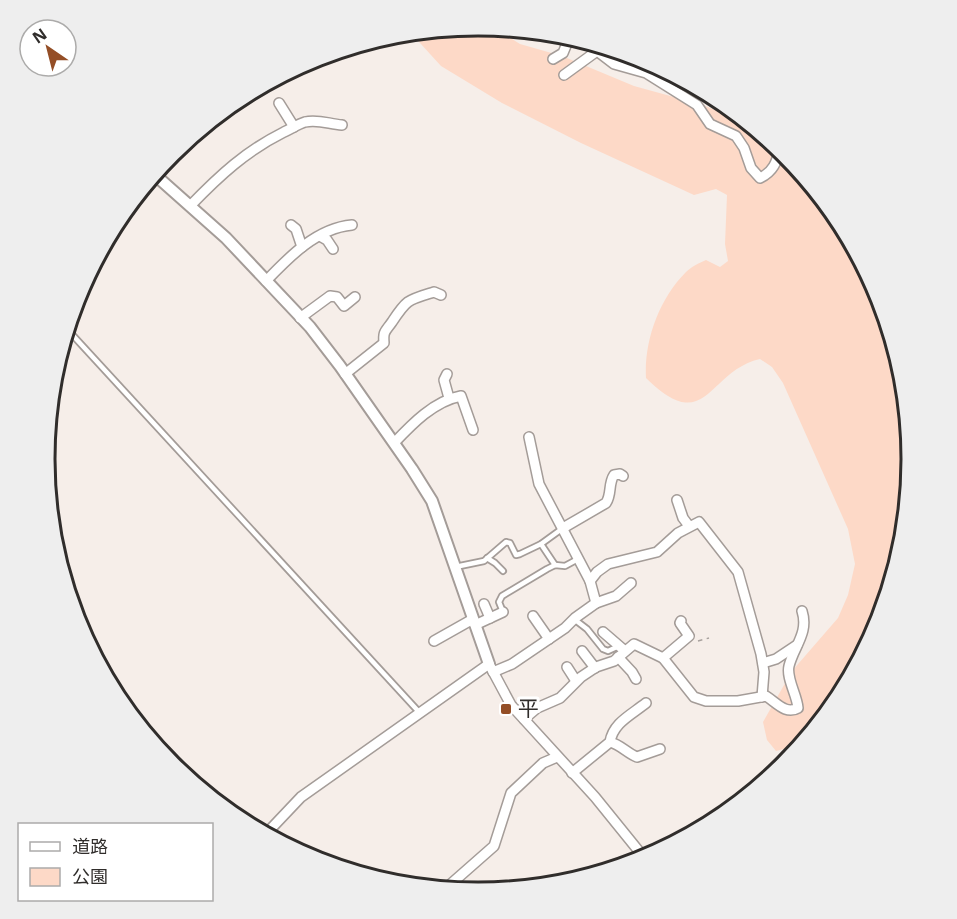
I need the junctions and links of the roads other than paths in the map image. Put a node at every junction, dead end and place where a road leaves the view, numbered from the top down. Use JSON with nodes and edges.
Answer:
{"nodes":[{"id":1,"x":566,"y":45,"type":"edge"},
{"id":2,"x":599,"y":53,"type":"edge"},
{"id":3,"x":606,"y":55,"type":"edge"},
{"id":4,"x":553,"y":59,"type":"dead end"},
{"id":5,"x":646,"y":73,"type":"joint"},
{"id":6,"x":564,"y":75,"type":"dead end"},
{"id":7,"x":279,"y":103,"type":"dead end"},
{"id":8,"x":342,"y":125,"type":"dead end"},
{"id":9,"x":294,"y":127,"type":"junction"},
{"id":10,"x":778,"y":160,"type":"edge"},
{"id":11,"x":160,"y":180,"type":"edge"},
{"id":12,"x":190,"y":206,"type":"junction"},
{"id":13,"x":291,"y":225,"type":"dead end"},
{"id":14,"x":352,"y":225,"type":"dead end"},
{"id":15,"x":320,"y":236,"type":"junction"},
{"id":16,"x":302,"y":247,"type":"junction"},
{"id":17,"x":333,"y":249,"type":"dead end"},
{"id":18,"x":266,"y":281,"type":"junction"},
{"id":19,"x":441,"y":295,"type":"dead end"},
{"id":20,"x":355,"y":297,"type":"dead end"},
{"id":21,"x":300,"y":318,"type":"junction"},
{"id":22,"x":73,"y":336,"type":"edge"},
{"id":23,"x":345,"y":374,"type":"junction"},
{"id":24,"x":447,"y":374,"type":"dead end"},
{"id":25,"x":449,"y":398,"type":"junction"},
{"id":26,"x":473,"y":430,"type":"dead end"},
{"id":27,"x":529,"y":436,"type":"dead end"},
{"id":28,"x":394,"y":443,"type":"junction"},
{"id":29,"x":623,"y":476,"type":"dead end"},
{"id":30,"x":677,"y":500,"type":"dead end"},
{"id":31,"x":689,"y":526,"type":"junction"},
{"id":32,"x":563,"y":528,"type":"junction"},
{"id":33,"x":542,"y":544,"type":"junction"},
{"id":34,"x":487,"y":558,"type":"junction"},
{"id":35,"x":579,"y":558,"type":"junction"},
{"id":36,"x":555,"y":565,"type":"junction"},
{"id":37,"x":455,"y":567,"type":"junction"},
{"id":38,"x":503,"y":571,"type":"dead end"},
{"id":39,"x":590,"y":581,"type":"junction"},
{"id":40,"x":631,"y":583,"type":"dead end"},
{"id":41,"x":596,"y":603,"type":"junction"},
{"id":42,"x":484,"y":604,"type":"dead end"},
{"id":43,"x":802,"y":611,"type":"dead end"},
{"id":44,"x":503,"y":612,"type":"joint"},
{"id":45,"x":533,"y":616,"type":"dead end"},
{"id":46,"x":490,"y":618,"type":"junction"},
{"id":47,"x":574,"y":619,"type":"junction"},
{"id":48,"x":681,"y":621,"type":"dead end"},
{"id":49,"x":474,"y":622,"type":"junction"},
{"id":50,"x":603,"y":632,"type":"dead end"},
{"id":51,"x":549,"y":639,"type":"junction"},
{"id":52,"x":434,"y":641,"type":"dead end"},
{"id":53,"x":798,"y":644,"type":"junction"},
{"id":54,"x":582,"y":651,"type":"dead end"},
{"id":55,"x":621,"y":651,"type":"junction"},
{"id":56,"x":663,"y":658,"type":"junction"},
{"id":57,"x":763,"y":663,"type":"junction"},
{"id":58,"x":567,"y":667,"type":"dead end"},
{"id":59,"x":491,"y":668,"type":"junction"},
{"id":60,"x":595,"y":668,"type":"junction"},
{"id":61,"x":636,"y":679,"type":"dead end"},
{"id":62,"x":576,"y":681,"type":"junction"},
{"id":63,"x":762,"y":697,"type":"junction"},
{"id":64,"x":646,"y":703,"type":"dead end"},
{"id":65,"x":419,"y":712,"type":"junction"},
{"id":66,"x":524,"y":719,"type":"junction"},
{"id":67,"x":610,"y":742,"type":"junction"},
{"id":68,"x":660,"y":749,"type":"dead end"},
{"id":69,"x":556,"y":757,"type":"junction"},
{"id":70,"x":572,"y":773,"type":"junction"},
{"id":71,"x":271,"y":828,"type":"edge"},
{"id":72,"x":639,"y":852,"type":"edge"},
{"id":73,"x":453,"y":882,"type":"edge"}],
"edges":[{"from":1,"to":4,"type":"street"},
{"from":2,"to":6,"type":"street"},
{"from":3,"to":5,"type":"street"},
{"from":5,"to":10,"type":"street"},
{"from":7,"to":9,"type":"street"},
{"from":8,"to":9,"type":"street"},
{"from":9,"to":12,"type":"street"},
{"from":11,"to":12,"type":"street"},
{"from":12,"to":18,"type":"street"},
{"from":13,"to":16,"type":"street"},
{"from":14,"to":15,"type":"street"},
{"from":15,"to":16,"type":"street"},
{"from":15,"to":17,"type":"street"},
{"from":16,"to":18,"type":"street"},
{"from":18,"to":21,"type":"street"},
{"from":19,"to":23,"type":"street"},
{"from":20,"to":21,"type":"street"},
{"from":21,"to":23,"type":"street"},
{"from":22,"to":65,"type":"lane"},
{"from":23,"to":28,"type":"street"},
{"from":24,"to":25,"type":"street"},
{"from":25,"to":26,"type":"street"},
{"from":25,"to":28,"type":"street"},
{"from":27,"to":32,"type":"street"},
{"from":28,"to":37,"type":"street"},
{"from":29,"to":32,"type":"street"},
{"from":30,"to":31,"type":"street"},
{"from":31,"to":39,"type":"street"},
{"from":31,"to":57,"type":"street"},
{"from":32,"to":33,"type":"lane"},
{"from":32,"to":35,"type":"street"},
{"from":33,"to":34,"type":"lane"},
{"from":33,"to":36,"type":"lane"},
{"from":34,"to":37,"type":"lane"},
{"from":34,"to":38,"type":"lane"},
{"from":35,"to":36,"type":"lane"},
{"from":35,"to":39,"type":"street"},
{"from":36,"to":44,"type":"lane"},
{"from":37,"to":49,"type":"street"},
{"from":39,"to":41,"type":"street"},
{"from":40,"to":41,"type":"street"},
{"from":41,"to":47,"type":"street"},
{"from":42,"to":46,"type":"street"},
{"from":43,"to":53,"type":"street"},
{"from":44,"to":46,"type":"street"},
{"from":45,"to":51,"type":"street"},
{"from":46,"to":49,"type":"street"},
{"from":47,"to":51,"type":"street"},
{"from":47,"to":55,"type":"lane"},
{"from":48,"to":56,"type":"street"},
{"from":49,"to":52,"type":"street"},
{"from":49,"to":59,"type":"street"},
{"from":50,"to":55,"type":"street"},
{"from":51,"to":59,"type":"street"},
{"from":53,"to":57,"type":"street"},
{"from":53,"to":63,"type":"street"},
{"from":54,"to":60,"type":"street"},
{"from":55,"to":56,"type":"street"},
{"from":55,"to":60,"type":"street"},
{"from":55,"to":61,"type":"street"},
{"from":56,"to":63,"type":"street"},
{"from":57,"to":63,"type":"street"},
{"from":58,"to":62,"type":"street"},
{"from":59,"to":65,"type":"street"},
{"from":59,"to":66,"type":"street"},
{"from":60,"to":62,"type":"street"},
{"from":62,"to":66,"type":"street"},
{"from":64,"to":67,"type":"street"},
{"from":65,"to":71,"type":"street"},
{"from":66,"to":69,"type":"street"},
{"from":67,"to":68,"type":"street"},
{"from":67,"to":70,"type":"street"},
{"from":69,"to":70,"type":"street"},
{"from":69,"to":73,"type":"street"},
{"from":70,"to":72,"type":"street"}]}
